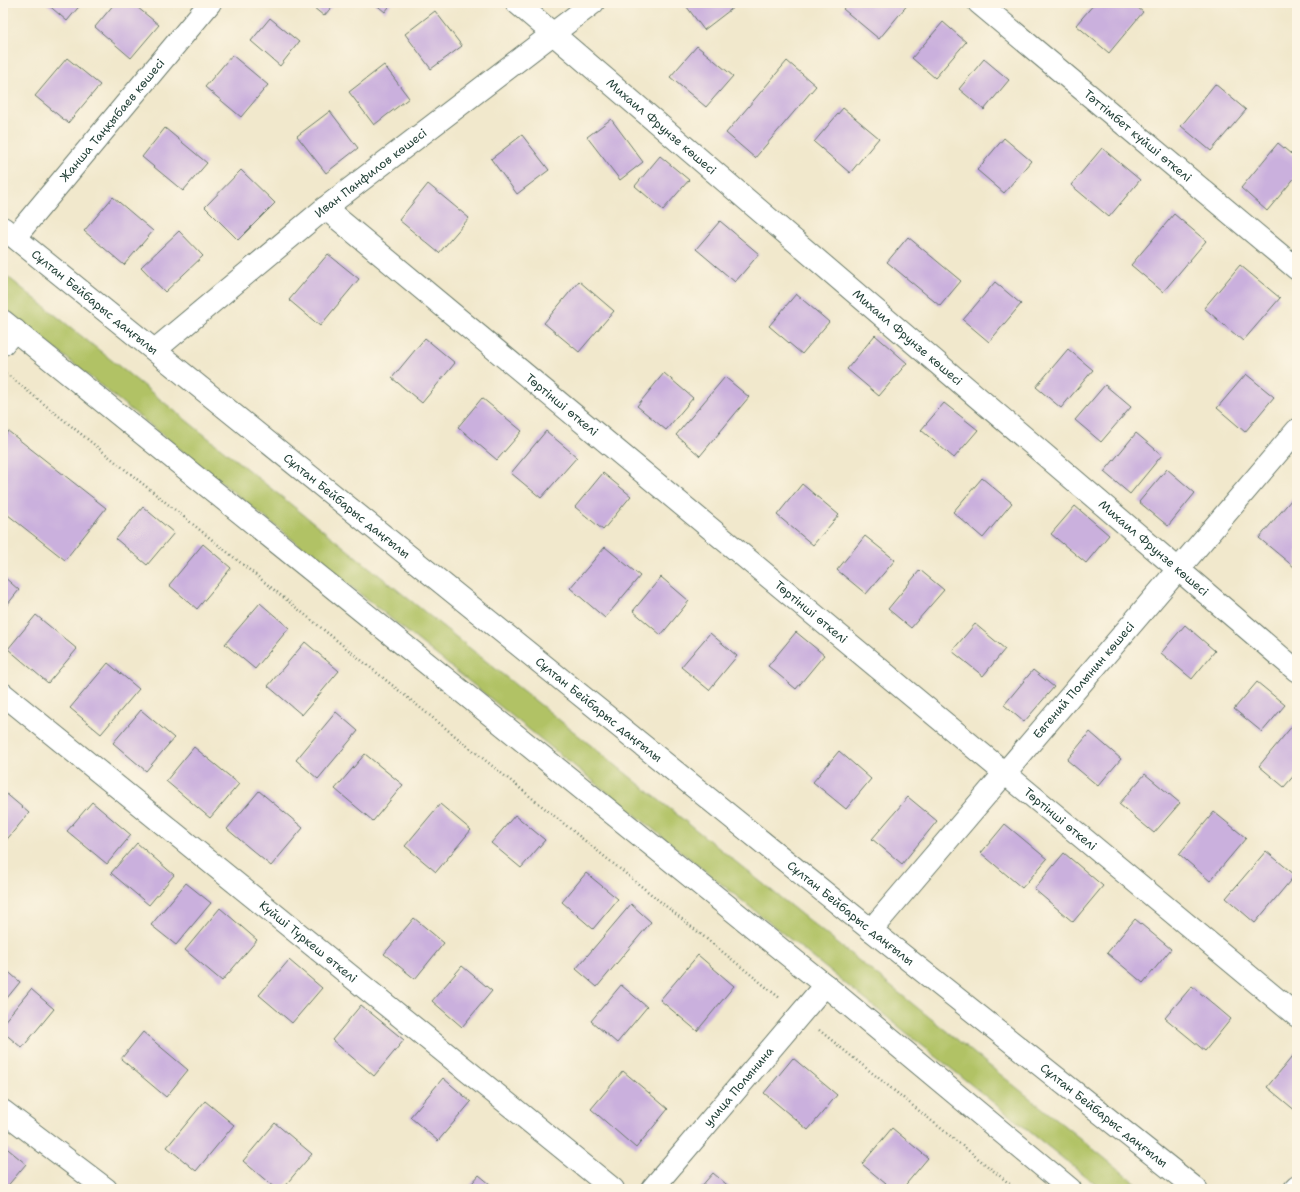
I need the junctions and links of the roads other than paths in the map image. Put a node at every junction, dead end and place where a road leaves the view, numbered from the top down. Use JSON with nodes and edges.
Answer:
{"nodes":[{"id":1,"x":210,"y":3,"type":"edge"},
{"id":2,"x":517,"y":3,"type":"edge"},
{"id":3,"x":593,"y":3,"type":"edge"},
{"id":4,"x":978,"y":3,"type":"edge"},
{"id":5,"x":552,"y":33,"type":"junction"},
{"id":6,"x":325,"y":208,"type":"junction"},
{"id":7,"x":9,"y":232,"type":"edge"},
{"id":8,"x":1297,"y":269,"type":"edge"},
{"id":9,"x":7,"y":332,"type":"edge"},
{"id":10,"x":155,"y":350,"type":"junction"},
{"id":11,"x":1297,"y":430,"type":"edge"},
{"id":12,"x":1178,"y":570,"type":"junction"},
{"id":13,"x":1297,"y":671,"type":"edge"},
{"id":14,"x":3,"y":694,"type":"edge"},
{"id":15,"x":1005,"y":773,"type":"junction"},
{"id":16,"x":871,"y":930,"type":"junction"},
{"id":17,"x":825,"y":985,"type":"junction"},
{"id":18,"x":1297,"y":1016,"type":"edge"},
{"id":19,"x":3,"y":1111,"type":"edge"},
{"id":20,"x":1297,"y":1187,"type":"edge"},
{"id":21,"x":106,"y":1189,"type":"edge"},
{"id":22,"x":613,"y":1189,"type":"edge"},
{"id":23,"x":652,"y":1189,"type":"edge"},
{"id":24,"x":1070,"y":1189,"type":"edge"},
{"id":25,"x":1196,"y":1189,"type":"edge"},
{"id":26,"x":1295,"y":1189,"type":"edge"}],
"edges":[{"from":1,"to":7,"type":"street","name":"Жанша Таңқыбаев көшесі"},
{"from":2,"to":5,"type":"street","name":"Михаил Фрунзе көшесі"},
{"from":3,"to":5,"type":"street","name":"Иван Панфилов көшесі"},
{"from":4,"to":8,"type":"street","name":"Тәттімбет күйші өткелі"},
{"from":5,"to":6,"type":"street","name":"Иван Панфилов көшесі"},
{"from":5,"to":12,"type":"street","name":"Михаил Фрунзе көшесі"},
{"from":6,"to":10,"type":"street","name":"Иван Панфилов көшесі"},
{"from":6,"to":15,"type":"street","name":"Төртінші өткелі"},
{"from":7,"to":10,"type":"street","name":"Сұлтан Бейбарыс даңғылы"},
{"from":9,"to":17,"type":"street"},
{"from":10,"to":16,"type":"street","name":"Сұлтан Бейбарыс даңғылы"},
{"from":11,"to":12,"type":"street","name":"Евгений Полынин көшесі"},
{"from":12,"to":13,"type":"street","name":"Михаил Фрунзе көшесі"},
{"from":12,"to":15,"type":"street","name":"Евгений Полынин көшесі"},
{"from":14,"to":22,"type":"street","name":"Күйші Түркеш өткелі"},
{"from":15,"to":16,"type":"street","name":"Евгений Полынин көшесі"},
{"from":15,"to":18,"type":"street","name":"Төртінші өткелі"},
{"from":16,"to":25,"type":"street","name":"Сұлтан Бейбарыс даңғылы"},
{"from":17,"to":23,"type":"street","name":"улица Полынина"},
{"from":17,"to":24,"type":"street"},
{"from":19,"to":21,"type":"street"},
{"from":20,"to":26,"type":"street"}]}
